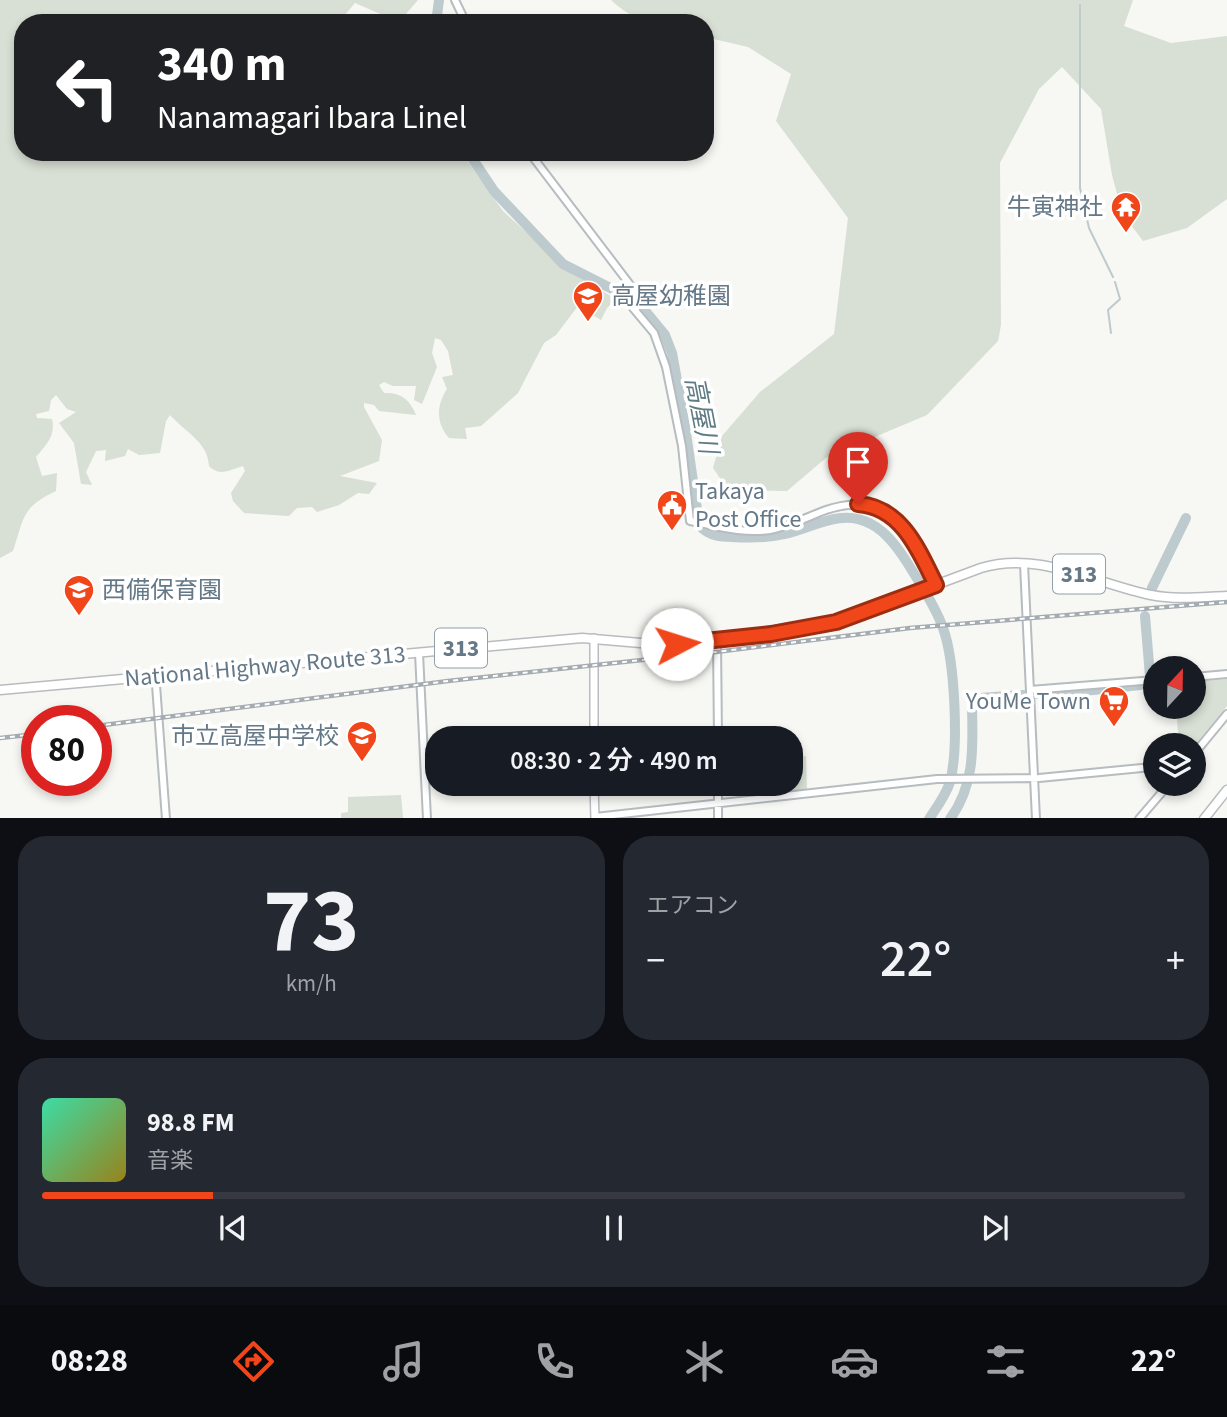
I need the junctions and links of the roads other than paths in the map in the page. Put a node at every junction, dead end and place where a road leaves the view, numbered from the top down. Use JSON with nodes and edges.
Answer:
{"nodes":[{"id":1,"x":536,"y":161,"type":"edge"},
{"id":2,"x":1024,"y":564,"type":"junction"},
{"id":3,"x":934,"y":585,"type":"junction"},
{"id":4,"x":1227,"y":596,"type":"edge"},
{"id":5,"x":594,"y":638,"type":"junction"},
{"id":6,"x":718,"y":641,"type":"junction"},
{"id":7,"x":419,"y":653,"type":"junction"},
{"id":8,"x":1227,"y":674,"type":"edge"},
{"id":9,"x":153,"y":676,"type":"junction"},
{"id":10,"x":1206,"y":676,"type":"edge"},
{"id":11,"x":1143,"y":681,"type":"edge"},
{"id":12,"x":0,"y":690,"type":"edge"},
{"id":13,"x":1030,"y":690,"type":"junction"},
{"id":14,"x":1227,"y":714,"type":"edge"},
{"id":15,"x":594,"y":726,"type":"edge"},
{"id":16,"x":718,"y":726,"type":"edge"},
{"id":17,"x":1206,"y":739,"type":"edge"},
{"id":18,"x":1143,"y":768,"type":"edge"},
{"id":19,"x":1034,"y":778,"type":"junction"},
{"id":20,"x":1227,"y":790,"type":"edge"},
{"id":21,"x":594,"y":796,"type":"edge"},
{"id":22,"x":718,"y":796,"type":"edge"},
{"id":23,"x":1158,"y":796,"type":"edge"},
{"id":24,"x":718,"y":804,"type":"junction"},
{"id":25,"x":166,"y":818,"type":"edge"},
{"id":26,"x":427,"y":818,"type":"edge"},
{"id":27,"x":595,"y":818,"type":"edge"},
{"id":28,"x":718,"y":818,"type":"edge"},
{"id":29,"x":1036,"y":818,"type":"edge"},
{"id":30,"x":1139,"y":818,"type":"edge"},
{"id":31,"x":1204,"y":818,"type":"edge"}],
"edges":[{"from":1,"to":3,"type":"street"},
{"from":2,"to":3,"type":"highway","name":"National Highway Route 313","number":"313"},
{"from":2,"to":4,"type":"highway","name":"National Highway Route 313","number":"313"},
{"from":2,"to":13,"type":"street"},
{"from":3,"to":6,"type":"highway","name":"National Highway Route 313","number":"313"},
{"from":5,"to":6,"type":"highway","name":"National Highway Route 313","number":"313"},
{"from":5,"to":7,"type":"highway","name":"National Highway Route 313","number":"313"},
{"from":5,"to":15,"type":"main road"},
{"from":6,"to":16,"type":"street"},
{"from":7,"to":9,"type":"highway","name":"National Highway Route 313","number":"313"},
{"from":7,"to":26,"type":"street"},
{"from":8,"to":10,"type":"street"},
{"from":9,"to":12,"type":"highway","name":"National Highway Route 313","number":"313"},
{"from":9,"to":25,"type":"street"},
{"from":11,"to":13,"type":"street"},
{"from":13,"to":19,"type":"street"},
{"from":14,"to":17,"type":"street"},
{"from":18,"to":19,"type":"street"},
{"from":19,"to":24,"type":"street"},
{"from":19,"to":29,"type":"street"},
{"from":20,"to":31,"type":"highway"},
{"from":21,"to":27,"type":"main road"},
{"from":22,"to":24,"type":"street"},
{"from":23,"to":30,"type":"street"},
{"from":24,"to":27,"type":"street"},
{"from":24,"to":28,"type":"street"}]}
